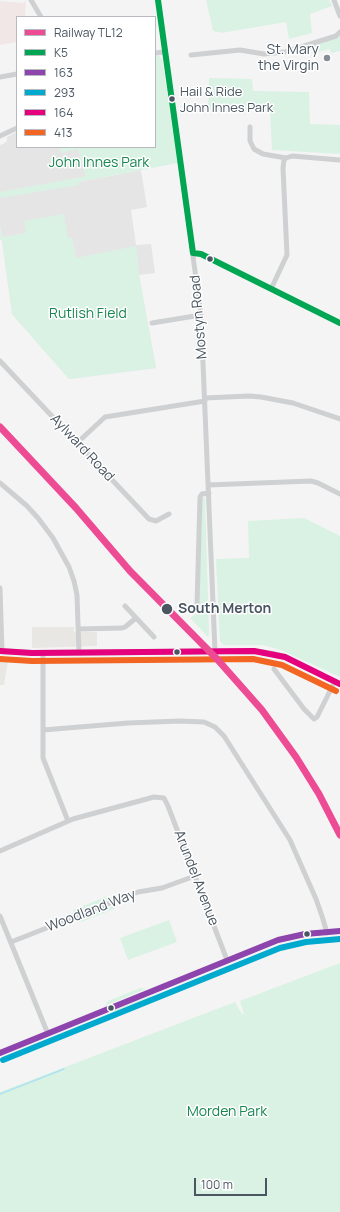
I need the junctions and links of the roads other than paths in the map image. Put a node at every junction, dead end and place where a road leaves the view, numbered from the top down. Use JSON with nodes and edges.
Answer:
{"nodes":[{"id":1,"x":32,"y":0,"type":"edge"},
{"id":2,"x":158,"y":0,"type":"edge"},
{"id":3,"x":334,"y":0,"type":"edge"},
{"id":4,"x":41,"y":15,"type":"edge"},
{"id":5,"x":340,"y":16,"type":"edge"},
{"id":6,"x":340,"y":32,"type":"edge"},
{"id":7,"x":165,"y":52,"type":"junction"},
{"id":8,"x":156,"y":53,"type":"edge"},
{"id":9,"x":191,"y":55,"type":"dead end"},
{"id":10,"x":16,"y":74,"type":"edge"},
{"id":11,"x":0,"y":77,"type":"edge"},
{"id":12,"x":250,"y":127,"type":"dead end"},
{"id":13,"x":16,"y":128,"type":"edge"},
{"id":14,"x":0,"y":136,"type":"edge"},
{"id":15,"x":286,"y":158,"type":"junction"},
{"id":16,"x":340,"y":160,"type":"edge"},
{"id":17,"x":193,"y":253,"type":"junction"},
{"id":18,"x":271,"y":289,"type":"junction"},
{"id":19,"x":201,"y":315,"type":"junction"},
{"id":20,"x":152,"y":323,"type":"dead end"},
{"id":21,"x":340,"y":323,"type":"edge"},
{"id":22,"x":0,"y":361,"type":"edge"},
{"id":23,"x":205,"y":400,"type":"junction"},
{"id":24,"x":340,"y":419,"type":"edge"},
{"id":25,"x":77,"y":443,"type":"junction"},
{"id":26,"x":0,"y":483,"type":"edge"},
{"id":27,"x":208,"y":485,"type":"junction"},
{"id":28,"x":209,"y":493,"type":"junction"},
{"id":29,"x":340,"y":494,"type":"edge"},
{"id":30,"x":169,"y":514,"type":"dead end"},
{"id":31,"x":0,"y":588,"type":"edge"},
{"id":32,"x":125,"y":606,"type":"dead end"},
{"id":33,"x":194,"y":608,"type":"dead end"},
{"id":34,"x":136,"y":618,"type":"junction"},
{"id":35,"x":79,"y":629,"type":"junction"},
{"id":36,"x":154,"y":637,"type":"dead end"},
{"id":37,"x":1,"y":651,"type":"edge"},
{"id":38,"x":215,"y":651,"type":"junction"},
{"id":39,"x":42,"y":653,"type":"junction"},
{"id":40,"x":79,"y":653,"type":"junction"},
{"id":41,"x":274,"y":669,"type":"dead end"},
{"id":42,"x":337,"y":682,"type":"edge"},
{"id":43,"x":43,"y":730,"type":"junction"},
{"id":44,"x":68,"y":821,"type":"junction"},
{"id":45,"x":0,"y":851,"type":"edge"},
{"id":46,"x":195,"y":876,"type":"junction"},
{"id":47,"x":0,"y":916,"type":"edge"},
{"id":48,"x":340,"y":931,"type":"edge"},
{"id":49,"x":327,"y":933,"type":"junction"},
{"id":50,"x":11,"y":942,"type":"junction"},
{"id":51,"x":227,"y":960,"type":"junction"},
{"id":52,"x":48,"y":1034,"type":"junction"},
{"id":53,"x":0,"y":1053,"type":"edge"}],
"edges":[{"from":1,"to":4,"type":"street"},
{"from":2,"to":7,"type":"street","name":"Mostyn Road"},
{"from":3,"to":5,"type":"street"},
{"from":6,"to":9,"type":"street"},
{"from":7,"to":8,"type":"street"},
{"from":7,"to":17,"type":"street","name":"Mostyn Road"},
{"from":10,"to":11,"type":"street"},
{"from":12,"to":15,"type":"street"},
{"from":13,"to":14,"type":"street"},
{"from":15,"to":16,"type":"street"},
{"from":15,"to":18,"type":"street"},
{"from":17,"to":18,"type":"street"},
{"from":17,"to":19,"type":"street","name":"Mostyn Road"},
{"from":18,"to":21,"type":"street"},
{"from":19,"to":20,"type":"street"},
{"from":19,"to":23,"type":"street","name":"Mostyn Road"},
{"from":22,"to":25,"type":"street","name":"Aylward Road"},
{"from":23,"to":24,"type":"street"},
{"from":23,"to":25,"type":"street"},
{"from":23,"to":27,"type":"street","name":"Mostyn Road"},
{"from":25,"to":30,"type":"street","name":"Aylward Road"},
{"from":26,"to":35,"type":"street"},
{"from":27,"to":28,"type":"street","name":"Mostyn Road"},
{"from":27,"to":29,"type":"street"},
{"from":28,"to":33,"type":"street"},
{"from":28,"to":38,"type":"street","name":"Mostyn Road"},
{"from":31,"to":37,"type":"street"},
{"from":32,"to":34,"type":"street"},
{"from":34,"to":35,"type":"street"},
{"from":34,"to":36,"type":"street"},
{"from":35,"to":40,"type":"street"},
{"from":37,"to":39,"type":"main road"},
{"from":38,"to":40,"type":"main road"},
{"from":38,"to":42,"type":"main road"},
{"from":39,"to":40,"type":"main road"},
{"from":39,"to":43,"type":"street"},
{"from":41,"to":42,"type":"street"},
{"from":43,"to":44,"type":"street"},
{"from":43,"to":49,"type":"street"},
{"from":44,"to":45,"type":"street"},
{"from":44,"to":46,"type":"street","name":"Arundel Avenue"},
{"from":46,"to":50,"type":"street","name":"Woodland Way"},
{"from":46,"to":51,"type":"street","name":"Arundel Avenue"},
{"from":47,"to":50,"type":"street"},
{"from":48,"to":49,"type":"street"},
{"from":49,"to":51,"type":"street"},
{"from":50,"to":52,"type":"street"},
{"from":51,"to":52,"type":"street"},
{"from":52,"to":53,"type":"street"}]}
